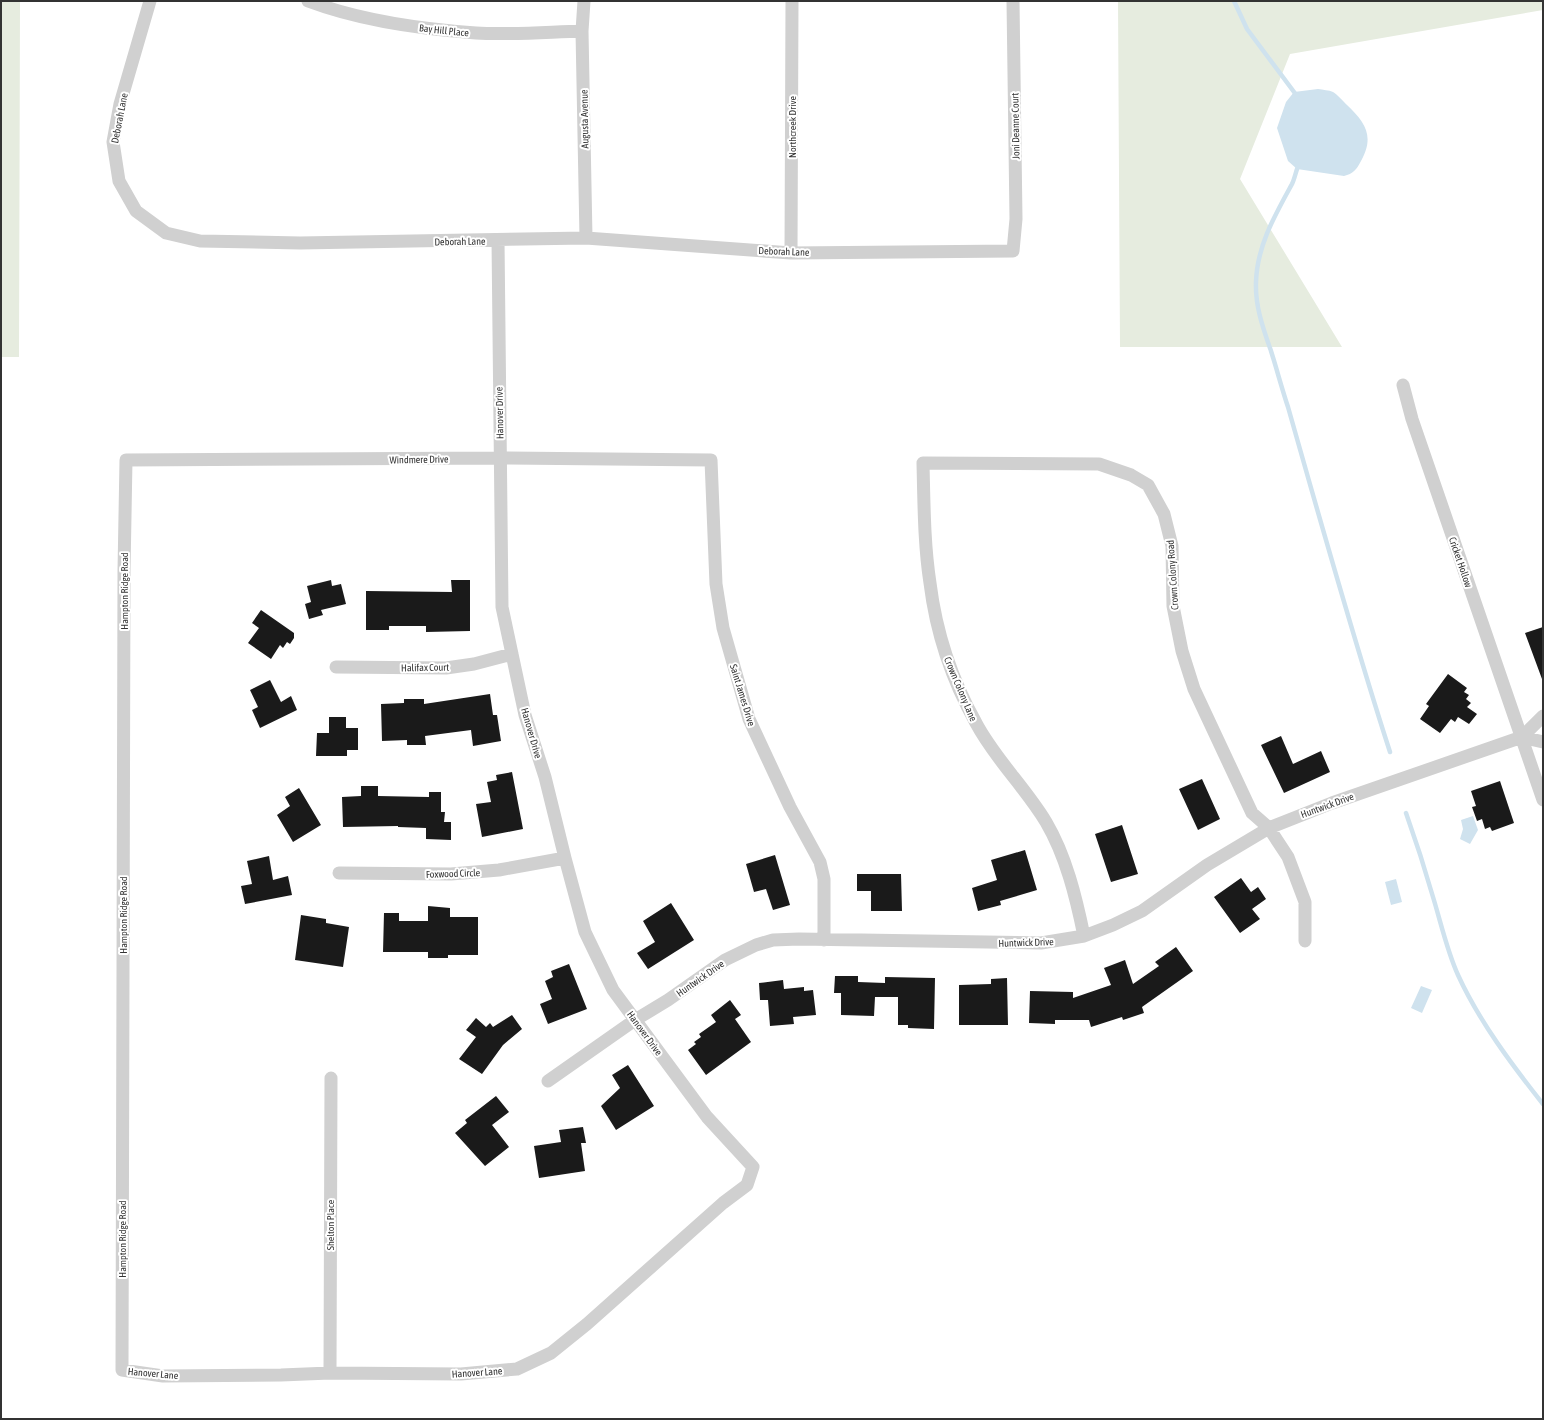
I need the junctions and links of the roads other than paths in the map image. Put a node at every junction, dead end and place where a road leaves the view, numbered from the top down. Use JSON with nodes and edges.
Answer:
{"nodes":[{"id":1,"x":150,"y":1,"type":"edge"},
{"id":2,"x":308,"y":1,"type":"edge"},
{"id":3,"x":584,"y":1,"type":"edge"},
{"id":4,"x":792,"y":1,"type":"edge"},
{"id":5,"x":1013,"y":1,"type":"edge"},
{"id":6,"x":582,"y":31,"type":"junction"},
{"id":7,"x":586,"y":238,"type":"junction"},
{"id":8,"x":498,"y":240,"type":"junction"},
{"id":9,"x":1013,"y":251,"type":"joint"},
{"id":10,"x":791,"y":252,"type":"junction"},
{"id":11,"x":1402,"y":385,"type":"dead end"},
{"id":12,"x":500,"y":458,"type":"junction"},
{"id":13,"x":126,"y":460,"type":"joint"},
{"id":14,"x":711,"y":460,"type":"joint"},
{"id":15,"x":923,"y":463,"type":"joint"},
{"id":16,"x":512,"y":654,"type":"junction"},
{"id":17,"x":336,"y":667,"type":"dead end"},
{"id":18,"x":1543,"y":716,"type":"edge"},
{"id":19,"x":1522,"y":737,"type":"junction"},
{"id":20,"x":1543,"y":742,"type":"edge"},
{"id":21,"x":1543,"y":800,"type":"edge"},
{"id":22,"x":1269,"y":828,"type":"junction"},
{"id":23,"x":565,"y":858,"type":"junction"},
{"id":24,"x":339,"y":873,"type":"dead end"},
{"id":25,"x":1084,"y":936,"type":"junction"},
{"id":26,"x":824,"y":940,"type":"junction"},
{"id":27,"x":1305,"y":941,"type":"dead end"},
{"id":28,"x":635,"y":1020,"type":"junction"},
{"id":29,"x":331,"y":1078,"type":"dead end"},
{"id":30,"x":548,"y":1081,"type":"dead end"},
{"id":31,"x":753,"y":1167,"type":"joint"},
{"id":32,"x":122,"y":1370,"type":"joint"},
{"id":33,"x":330,"y":1373,"type":"junction"}],
"edges":[{"from":1,"to":8,"type":"street","name":"Deborah Lane"},
{"from":2,"to":6,"type":"street","name":"Bay Hill Place"},
{"from":3,"to":6,"type":"street","name":"Augusta Avenue"},
{"from":4,"to":10,"type":"street","name":"Northcreek Drive"},
{"from":5,"to":9,"type":"street","name":"Joni Deanne Court"},
{"from":6,"to":7,"type":"street","name":"Augusta Avenue"},
{"from":7,"to":8,"type":"street","name":"Deborah Lane"},
{"from":7,"to":10,"type":"street","name":"Deborah Lane"},
{"from":8,"to":12,"type":"street","name":"Hanover Drive"},
{"from":9,"to":10,"type":"street","name":"Deborah Lane"},
{"from":11,"to":19,"type":"street","name":"Cricket Hollow"},
{"from":12,"to":13,"type":"street","name":"Windmere Drive"},
{"from":12,"to":14,"type":"street","name":"Windmere Drive"},
{"from":12,"to":16,"type":"street","name":"Hanover Drive"},
{"from":13,"to":32,"type":"street","name":"Hampton Ridge Road"},
{"from":14,"to":26,"type":"street","name":"Saint James Drive"},
{"from":15,"to":22,"type":"street","name":"Crown Colony Road"},
{"from":15,"to":25,"type":"street","name":"Crown Colony Lane"},
{"from":16,"to":17,"type":"street","name":"Halifax Court"},
{"from":16,"to":23,"type":"street","name":"Hanover Drive"},
{"from":18,"to":19,"type":"street","name":"Huntwick Drive"},
{"from":19,"to":20,"type":"street"},
{"from":19,"to":21,"type":"street","name":"Cricket Hollow"},
{"from":19,"to":22,"type":"street","name":"Huntwick Drive"},
{"from":22,"to":25,"type":"street","name":"Huntwick Drive"},
{"from":22,"to":27,"type":"street","name":"Crown Colony Road"},
{"from":23,"to":24,"type":"street","name":"Foxwood Circle"},
{"from":23,"to":28,"type":"street","name":"Hanover Drive"},
{"from":25,"to":26,"type":"street","name":"Huntwick Drive"},
{"from":26,"to":28,"type":"street","name":"Huntwick Drive"},
{"from":28,"to":30,"type":"street","name":"Huntwick Drive"},
{"from":28,"to":31,"type":"street","name":"Hanover Drive"},
{"from":29,"to":33,"type":"street","name":"Shelton Place"},
{"from":31,"to":33,"type":"street","name":"Hanover Lane"},
{"from":32,"to":33,"type":"street","name":"Hanover Lane"}]}
